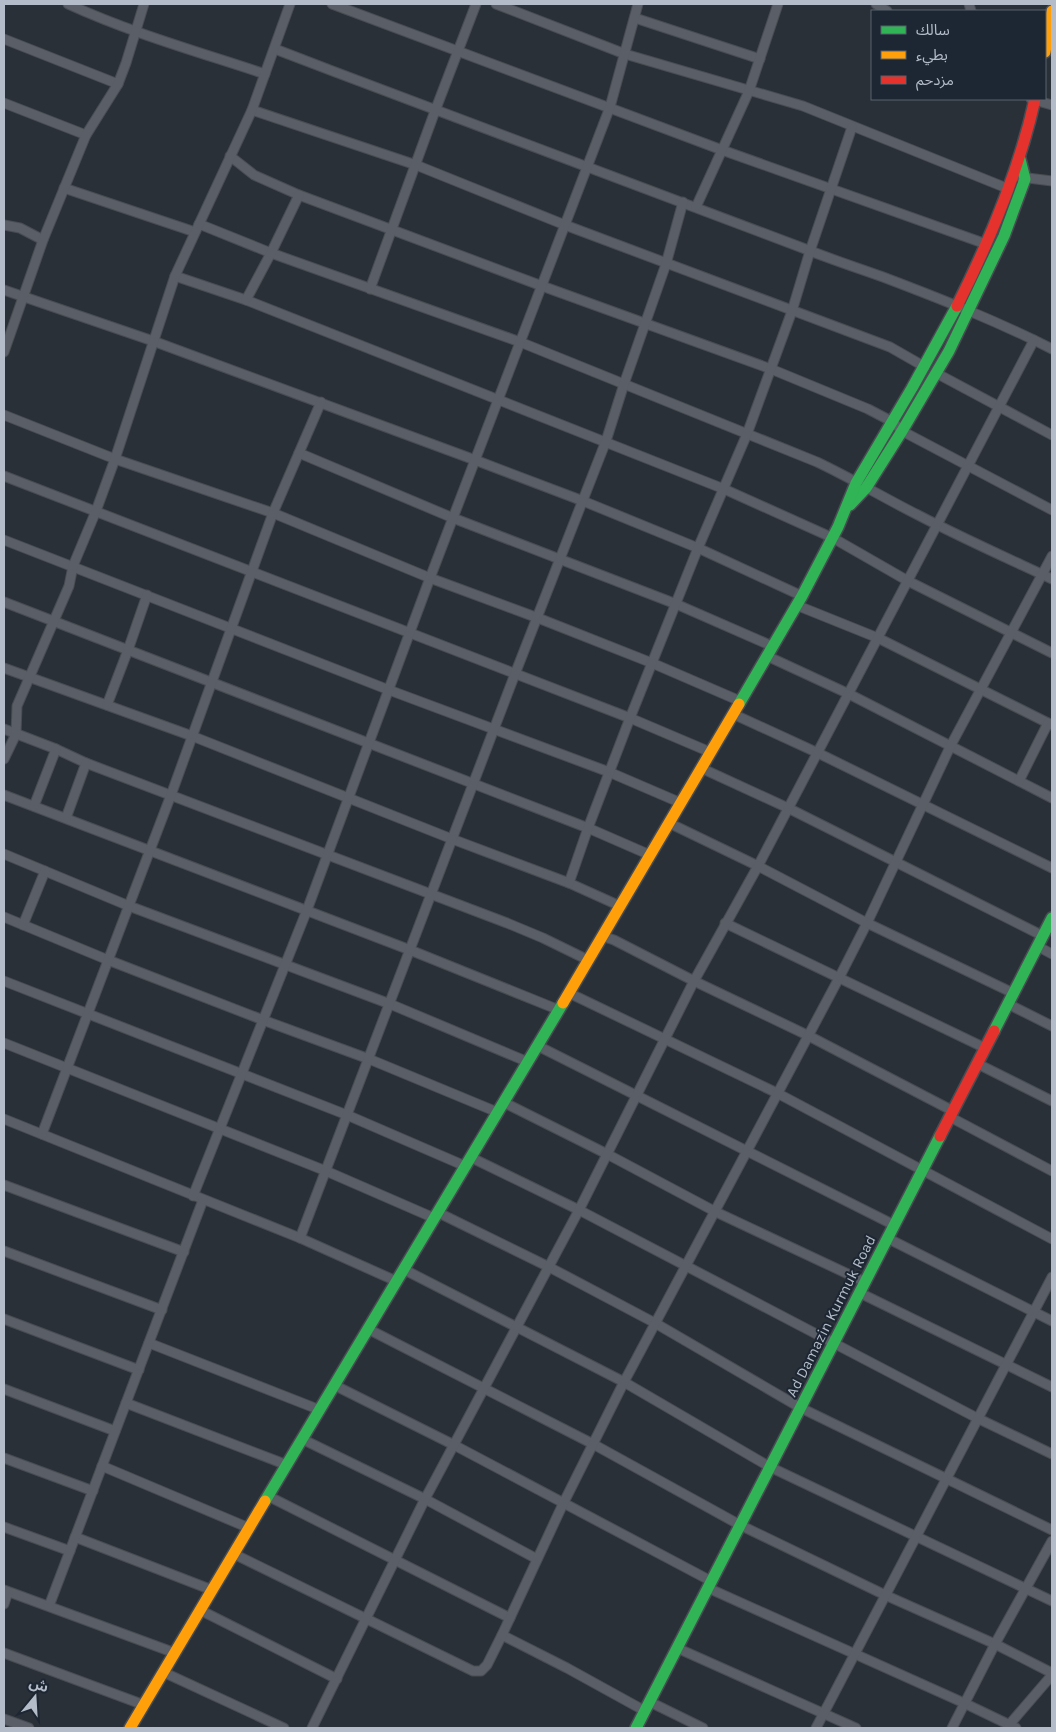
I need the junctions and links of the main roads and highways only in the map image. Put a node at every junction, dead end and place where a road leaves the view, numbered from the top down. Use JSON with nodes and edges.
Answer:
{"nodes":[{"id":1,"x":1052,"y":11,"type":"edge"},
{"id":2,"x":1046,"y":46,"type":"edge"},
{"id":3,"x":1034,"y":100,"type":"edge"},
{"id":4,"x":1020,"y":177,"type":"junction"},
{"id":5,"x":963,"y":308,"type":"junction"},
{"id":6,"x":861,"y":486,"type":"junction"},
{"id":7,"x":1052,"y":918,"type":"edge"},
{"id":8,"x":130,"y":1728,"type":"edge"},
{"id":9,"x":636,"y":1728,"type":"edge"}],
"edges":[{"from":1,"to":2,"type":"main road"},
{"from":3,"to":4,"type":"main road"},
{"from":4,"to":5,"type":"main road"},
{"from":4,"to":5,"type":"main road"},
{"from":5,"to":6,"type":"main road"},
{"from":5,"to":6,"type":"main road"},
{"from":6,"to":8,"type":"main road"},
{"from":7,"to":9,"type":"main road","name":"Ad Damazin Kurmuk Road"}]}
